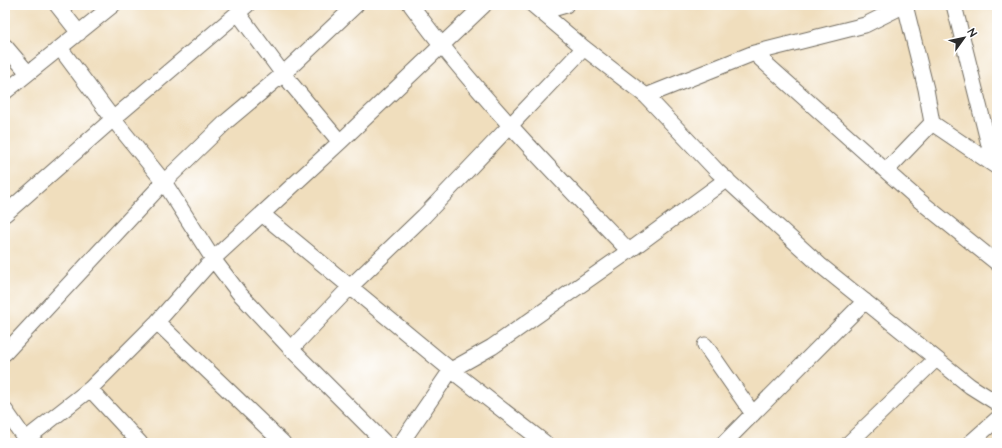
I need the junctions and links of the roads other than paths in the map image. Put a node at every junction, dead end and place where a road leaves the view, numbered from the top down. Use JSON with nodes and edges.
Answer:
{"nodes":[{"id":1,"x":56,"y":5,"type":"edge"},
{"id":2,"x":113,"y":5,"type":"edge"},
{"id":3,"x":356,"y":5,"type":"edge"},
{"id":4,"x":412,"y":5,"type":"edge"},
{"id":5,"x":484,"y":5,"type":"edge"},
{"id":6,"x":566,"y":5,"type":"edge"},
{"id":7,"x":905,"y":5,"type":"edge"},
{"id":8,"x":954,"y":5,"type":"edge"},
{"id":9,"x":243,"y":9,"type":"edge"},
{"id":10,"x":537,"y":9,"type":"edge"},
{"id":11,"x":79,"y":33,"type":"junction"},
{"id":12,"x":5,"y":46,"type":"edge"},
{"id":13,"x":441,"y":46,"type":"junction"},
{"id":14,"x":60,"y":48,"type":"junction"},
{"id":15,"x":584,"y":48,"type":"junction"},
{"id":16,"x":754,"y":53,"type":"junction"},
{"id":17,"x":28,"y":73,"type":"junction"},
{"id":18,"x":283,"y":74,"type":"junction"},
{"id":19,"x":5,"y":92,"type":"edge"},
{"id":20,"x":646,"y":96,"type":"junction"},
{"id":21,"x":112,"y":119,"type":"junction"},
{"id":22,"x":932,"y":123,"type":"junction"},
{"id":23,"x":510,"y":126,"type":"junction"},
{"id":24,"x":340,"y":142,"type":"junction"},
{"id":25,"x":995,"y":166,"type":"edge"},
{"id":26,"x":886,"y":171,"type":"junction"},
{"id":27,"x":726,"y":179,"type":"junction"},
{"id":28,"x":164,"y":182,"type":"junction"},
{"id":29,"x":5,"y":214,"type":"edge"},
{"id":30,"x":262,"y":214,"type":"junction"},
{"id":31,"x":629,"y":252,"type":"junction"},
{"id":32,"x":213,"y":260,"type":"junction"},
{"id":33,"x":997,"y":264,"type":"edge"},
{"id":34,"x":351,"y":286,"type":"junction"},
{"id":35,"x":865,"y":301,"type":"junction"},
{"id":36,"x":157,"y":322,"type":"junction"},
{"id":37,"x":706,"y":345,"type":"dead end"},
{"id":38,"x":291,"y":349,"type":"junction"},
{"id":39,"x":5,"y":353,"type":"edge"},
{"id":40,"x":936,"y":358,"type":"junction"},
{"id":41,"x":451,"y":370,"type":"junction"},
{"id":42,"x":90,"y":389,"type":"junction"},
{"id":43,"x":997,"y":403,"type":"edge"},
{"id":44,"x":5,"y":410,"type":"edge"},
{"id":45,"x":753,"y":414,"type":"junction"},
{"id":46,"x":997,"y":419,"type":"edge"},
{"id":47,"x":27,"y":441,"type":"edge"},
{"id":48,"x":140,"y":443,"type":"edge"},
{"id":49,"x":283,"y":443,"type":"edge"},
{"id":50,"x":385,"y":443,"type":"edge"},
{"id":51,"x":400,"y":443,"type":"edge"},
{"id":52,"x":544,"y":443,"type":"edge"},
{"id":53,"x":724,"y":443,"type":"edge"},
{"id":54,"x":849,"y":443,"type":"edge"},
{"id":55,"x":970,"y":443,"type":"edge"}],
"edges":[{"from":1,"to":11,"type":"street"},
{"from":2,"to":11,"type":"street"},
{"from":3,"to":18,"type":"street"},
{"from":4,"to":13,"type":"street"},
{"from":5,"to":13,"type":"street"},
{"from":6,"to":10,"type":"street"},
{"from":7,"to":16,"type":"street"},
{"from":7,"to":22,"type":"street"},
{"from":8,"to":25,"type":"street"},
{"from":9,"to":18,"type":"street"},
{"from":9,"to":21,"type":"street"},
{"from":10,"to":15,"type":"street"},
{"from":11,"to":14,"type":"street"},
{"from":12,"to":17,"type":"street"},
{"from":13,"to":23,"type":"street"},
{"from":13,"to":24,"type":"street"},
{"from":14,"to":17,"type":"street"},
{"from":14,"to":21,"type":"street"},
{"from":15,"to":20,"type":"street"},
{"from":15,"to":23,"type":"street"},
{"from":16,"to":20,"type":"street"},
{"from":16,"to":26,"type":"street"},
{"from":17,"to":19,"type":"street"},
{"from":18,"to":24,"type":"street"},
{"from":18,"to":28,"type":"street"},
{"from":20,"to":27,"type":"street"},
{"from":21,"to":28,"type":"street"},
{"from":21,"to":29,"type":"street"},
{"from":22,"to":25,"type":"street"},
{"from":22,"to":26,"type":"street"},
{"from":23,"to":31,"type":"street"},
{"from":23,"to":34,"type":"street"},
{"from":24,"to":30,"type":"street"},
{"from":26,"to":33,"type":"street"},
{"from":27,"to":31,"type":"street"},
{"from":27,"to":35,"type":"street"},
{"from":28,"to":32,"type":"street"},
{"from":28,"to":39,"type":"street"},
{"from":30,"to":32,"type":"street"},
{"from":30,"to":34,"type":"street"},
{"from":31,"to":41,"type":"street"},
{"from":32,"to":36,"type":"street"},
{"from":32,"to":38,"type":"street"},
{"from":34,"to":38,"type":"street"},
{"from":34,"to":41,"type":"street"},
{"from":35,"to":40,"type":"street"},
{"from":35,"to":45,"type":"street"},
{"from":36,"to":42,"type":"street"},
{"from":36,"to":49,"type":"street"},
{"from":37,"to":45,"type":"street"},
{"from":38,"to":50,"type":"street"},
{"from":40,"to":43,"type":"street"},
{"from":40,"to":54,"type":"street"},
{"from":41,"to":51,"type":"street"},
{"from":41,"to":52,"type":"street"},
{"from":42,"to":47,"type":"street"},
{"from":42,"to":48,"type":"street"},
{"from":44,"to":47,"type":"street"},
{"from":45,"to":53,"type":"street"},
{"from":46,"to":55,"type":"street"}]}
